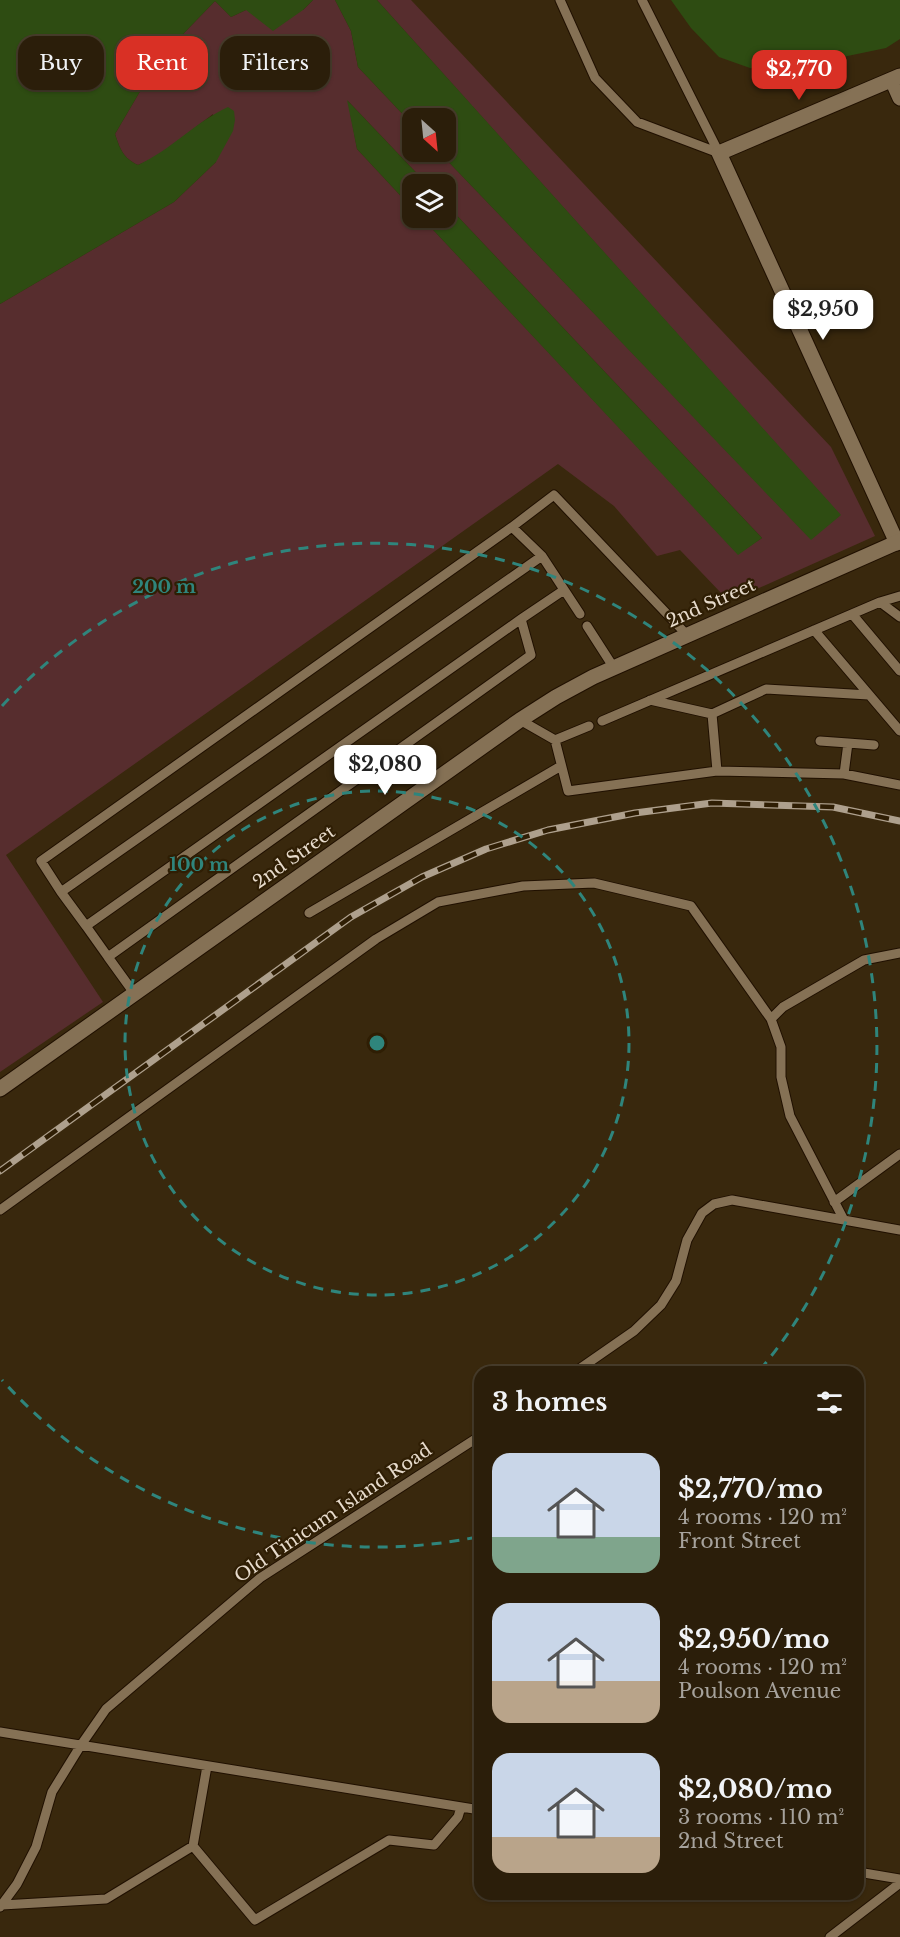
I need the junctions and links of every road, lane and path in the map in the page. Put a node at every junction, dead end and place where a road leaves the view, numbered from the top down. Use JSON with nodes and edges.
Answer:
{"nodes":[{"id":1,"x":560,"y":0,"type":"edge"},
{"id":2,"x":642,"y":0,"type":"edge"},
{"id":3,"x":896,"y":78,"type":"edge"},
{"id":4,"x":900,"y":98,"type":"edge"},
{"id":5,"x":719,"y":153,"type":"junction"},
{"id":6,"x":512,"y":526,"type":"junction"},
{"id":7,"x":898,"y":542,"type":"edge"},
{"id":8,"x":542,"y":556,"type":"junction"},
{"id":9,"x":564,"y":590,"type":"junction"},
{"id":10,"x":900,"y":596,"type":"edge"},
{"id":11,"x":880,"y":602,"type":"junction"},
{"id":12,"x":580,"y":614,"type":"dead end"},
{"id":13,"x":852,"y":614,"type":"junction"},
{"id":14,"x":900,"y":617,"type":"edge"},
{"id":15,"x":521,"y":619,"type":"junction"},
{"id":16,"x":587,"y":626,"type":"dead end"},
{"id":17,"x":814,"y":630,"type":"junction"},
{"id":18,"x":687,"y":635,"type":"junction"},
{"id":19,"x":614,"y":668,"type":"junction"},
{"id":20,"x":900,"y":671,"type":"edge"},
{"id":21,"x":869,"y":695,"type":"junction"},
{"id":22,"x":650,"y":700,"type":"junction"},
{"id":23,"x":712,"y":714,"type":"junction"},
{"id":24,"x":520,"y":720,"type":"junction"},
{"id":25,"x":602,"y":721,"type":"dead end"},
{"id":26,"x":589,"y":726,"type":"dead end"},
{"id":27,"x":900,"y":730,"type":"edge"},
{"id":28,"x":555,"y":740,"type":"junction"},
{"id":29,"x":820,"y":741,"type":"dead end"},
{"id":30,"x":848,"y":743,"type":"junction"},
{"id":31,"x":874,"y":745,"type":"dead end"},
{"id":32,"x":561,"y":766,"type":"junction"},
{"id":33,"x":717,"y":771,"type":"junction"},
{"id":34,"x":844,"y":774,"type":"junction"},
{"id":35,"x":900,"y":785,"type":"edge"},
{"id":36,"x":62,"y":892,"type":"junction"},
{"id":37,"x":309,"y":913,"type":"dead end"},
{"id":38,"x":86,"y":926,"type":"junction"},
{"id":39,"x":900,"y":953,"type":"edge"},
{"id":40,"x":108,"y":957,"type":"junction"},
{"id":41,"x":135,"y":993,"type":"junction"},
{"id":42,"x":771,"y":1019,"type":"junction"},
{"id":43,"x":0,"y":1089,"type":"edge"},
{"id":44,"x":900,"y":1154,"type":"edge"},
{"id":45,"x":834,"y":1202,"type":"junction"},
{"id":46,"x":0,"y":1210,"type":"edge"},
{"id":47,"x":844,"y":1220,"type":"junction"},
{"id":48,"x":900,"y":1230,"type":"edge"},
{"id":49,"x":584,"y":1366,"type":"edge"},
{"id":50,"x":474,"y":1440,"type":"edge"},
{"id":51,"x":0,"y":1732,"type":"edge"},
{"id":52,"x":81,"y":1746,"type":"junction"},
{"id":53,"x":207,"y":1766,"type":"junction"},
{"id":54,"x":461,"y":1807,"type":"junction"},
{"id":55,"x":474,"y":1809,"type":"edge"},
{"id":56,"x":194,"y":1846,"type":"junction"},
{"id":57,"x":864,"y":1873,"type":"edge"},
{"id":58,"x":900,"y":1881,"type":"edge"},
{"id":59,"x":1,"y":1906,"type":"edge"},
{"id":60,"x":830,"y":1937,"type":"edge"}],
"edges":[{"from":1,"to":5,"type":"lane"},
{"from":2,"to":5,"type":"lane"},
{"from":3,"to":4,"type":"street"},
{"from":3,"to":5,"type":"street"},
{"from":5,"to":7,"type":"street"},
{"from":6,"to":8,"type":"lane"},
{"from":6,"to":18,"type":"lane"},
{"from":6,"to":36,"type":"lane"},
{"from":7,"to":18,"type":"street","name":"2nd Street"},
{"from":8,"to":9,"type":"lane"},
{"from":8,"to":36,"type":"lane"},
{"from":9,"to":12,"type":"lane"},
{"from":9,"to":15,"type":"lane"},
{"from":10,"to":11,"type":"lane"},
{"from":11,"to":13,"type":"lane"},
{"from":11,"to":14,"type":"lane"},
{"from":13,"to":17,"type":"lane"},
{"from":13,"to":20,"type":"lane"},
{"from":15,"to":38,"type":"lane"},
{"from":15,"to":40,"type":"lane"},
{"from":16,"to":19,"type":"lane"},
{"from":17,"to":21,"type":"lane"},
{"from":17,"to":22,"type":"lane"},
{"from":18,"to":19,"type":"street","name":"2nd Street"},
{"from":19,"to":24,"type":"street","name":"2nd Street"},
{"from":21,"to":23,"type":"lane"},
{"from":21,"to":27,"type":"lane"},
{"from":22,"to":23,"type":"lane"},
{"from":22,"to":25,"type":"lane"},
{"from":23,"to":33,"type":"lane"},
{"from":24,"to":28,"type":"lane"},
{"from":24,"to":41,"type":"street","name":"2nd Street"},
{"from":26,"to":28,"type":"lane"},
{"from":28,"to":32,"type":"lane"},
{"from":29,"to":30,"type":"lane"},
{"from":30,"to":31,"type":"lane"},
{"from":30,"to":34,"type":"lane"},
{"from":32,"to":33,"type":"lane"},
{"from":32,"to":37,"type":"lane"},
{"from":33,"to":34,"type":"lane"},
{"from":34,"to":35,"type":"lane"},
{"from":36,"to":38,"type":"lane"},
{"from":38,"to":40,"type":"lane"},
{"from":39,"to":42,"type":"lane"},
{"from":40,"to":41,"type":"lane"},
{"from":41,"to":43,"type":"street","name":"2nd Street"},
{"from":42,"to":45,"type":"lane"},
{"from":42,"to":46,"type":"lane"},
{"from":44,"to":45,"type":"lane"},
{"from":45,"to":47,"type":"lane"},
{"from":47,"to":48,"type":"lane"},
{"from":47,"to":49,"type":"lane"},
{"from":50,"to":52,"type":"lane","name":"Old Tinicum Island Road"},
{"from":51,"to":52,"type":"lane"},
{"from":52,"to":53,"type":"lane"},
{"from":52,"to":59,"type":"lane","name":"Old Tinicum Island Road"},
{"from":53,"to":54,"type":"lane"},
{"from":53,"to":56,"type":"lane"},
{"from":54,"to":55,"type":"lane"},
{"from":54,"to":56,"type":"lane"},
{"from":56,"to":59,"type":"lane"},
{"from":57,"to":58,"type":"lane"},
{"from":58,"to":60,"type":"lane"}]}
